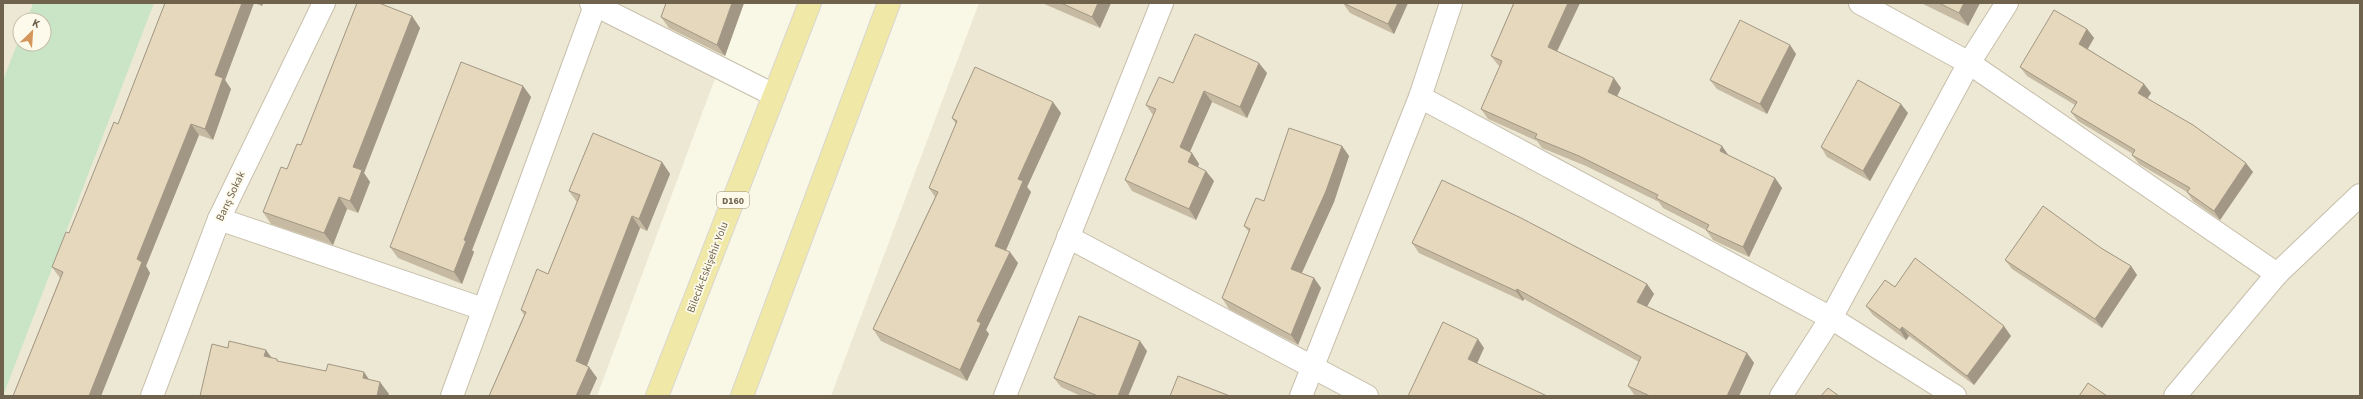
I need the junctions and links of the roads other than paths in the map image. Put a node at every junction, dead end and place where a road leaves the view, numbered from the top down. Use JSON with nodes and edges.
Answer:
{"nodes":[{"id":1,"x":324,"y":3,"type":"edge"},
{"id":2,"x":810,"y":3,"type":"edge"},
{"id":3,"x":889,"y":3,"type":"edge"},
{"id":4,"x":1162,"y":3,"type":"edge"},
{"id":5,"x":1451,"y":3,"type":"edge"},
{"id":6,"x":1860,"y":3,"type":"edge"},
{"id":7,"x":2007,"y":3,"type":"edge"},
{"id":8,"x":594,"y":4,"type":"edge"},
{"id":9,"x":1969,"y":63,"type":"junction"},
{"id":10,"x":774,"y":95,"type":"junction"},
{"id":11,"x":1420,"y":97,"type":"junction"},
{"id":12,"x":2360,"y":195,"type":"edge"},
{"id":13,"x":219,"y":219,"type":"junction"},
{"id":14,"x":1068,"y":237,"type":"junction"},
{"id":15,"x":2277,"y":274,"type":"junction"},
{"id":16,"x":482,"y":309,"type":"junction"},
{"id":17,"x":1831,"y":318,"type":"junction"},
{"id":18,"x":1312,"y":369,"type":"junction"},
{"id":19,"x":152,"y":396,"type":"edge"},
{"id":20,"x":452,"y":396,"type":"edge"},
{"id":21,"x":657,"y":396,"type":"edge"},
{"id":22,"x":742,"y":396,"type":"edge"},
{"id":23,"x":1005,"y":396,"type":"edge"},
{"id":24,"x":1301,"y":396,"type":"edge"},
{"id":25,"x":1366,"y":396,"type":"edge"},
{"id":26,"x":1782,"y":396,"type":"edge"},
{"id":27,"x":1956,"y":396,"type":"edge"},
{"id":28,"x":2175,"y":396,"type":"edge"}],
"edges":[{"from":1,"to":13,"type":"street","name":"Barış Sokak"},
{"from":2,"to":10,"type":"main road","name":"Bilecik-Eskişehir Yolu","number":"D160"},
{"from":3,"to":22,"type":"main road"},
{"from":4,"to":14,"type":"street"},
{"from":5,"to":11,"type":"street"},
{"from":6,"to":9,"type":"street"},
{"from":7,"to":9,"type":"street"},
{"from":8,"to":10,"type":"street"},
{"from":8,"to":16,"type":"street"},
{"from":9,"to":15,"type":"street"},
{"from":9,"to":17,"type":"street"},
{"from":10,"to":21,"type":"main road","name":"Bilecik-Eskişehir Yolu","number":"D160"},
{"from":11,"to":17,"type":"street"},
{"from":11,"to":18,"type":"street"},
{"from":12,"to":15,"type":"street"},
{"from":13,"to":16,"type":"street"},
{"from":13,"to":19,"type":"street","name":"Barış Sokak"},
{"from":14,"to":18,"type":"street"},
{"from":14,"to":23,"type":"street"},
{"from":15,"to":28,"type":"street"},
{"from":16,"to":20,"type":"street"},
{"from":17,"to":26,"type":"street"},
{"from":17,"to":27,"type":"street"},
{"from":18,"to":24,"type":"street"},
{"from":18,"to":25,"type":"street"}]}
